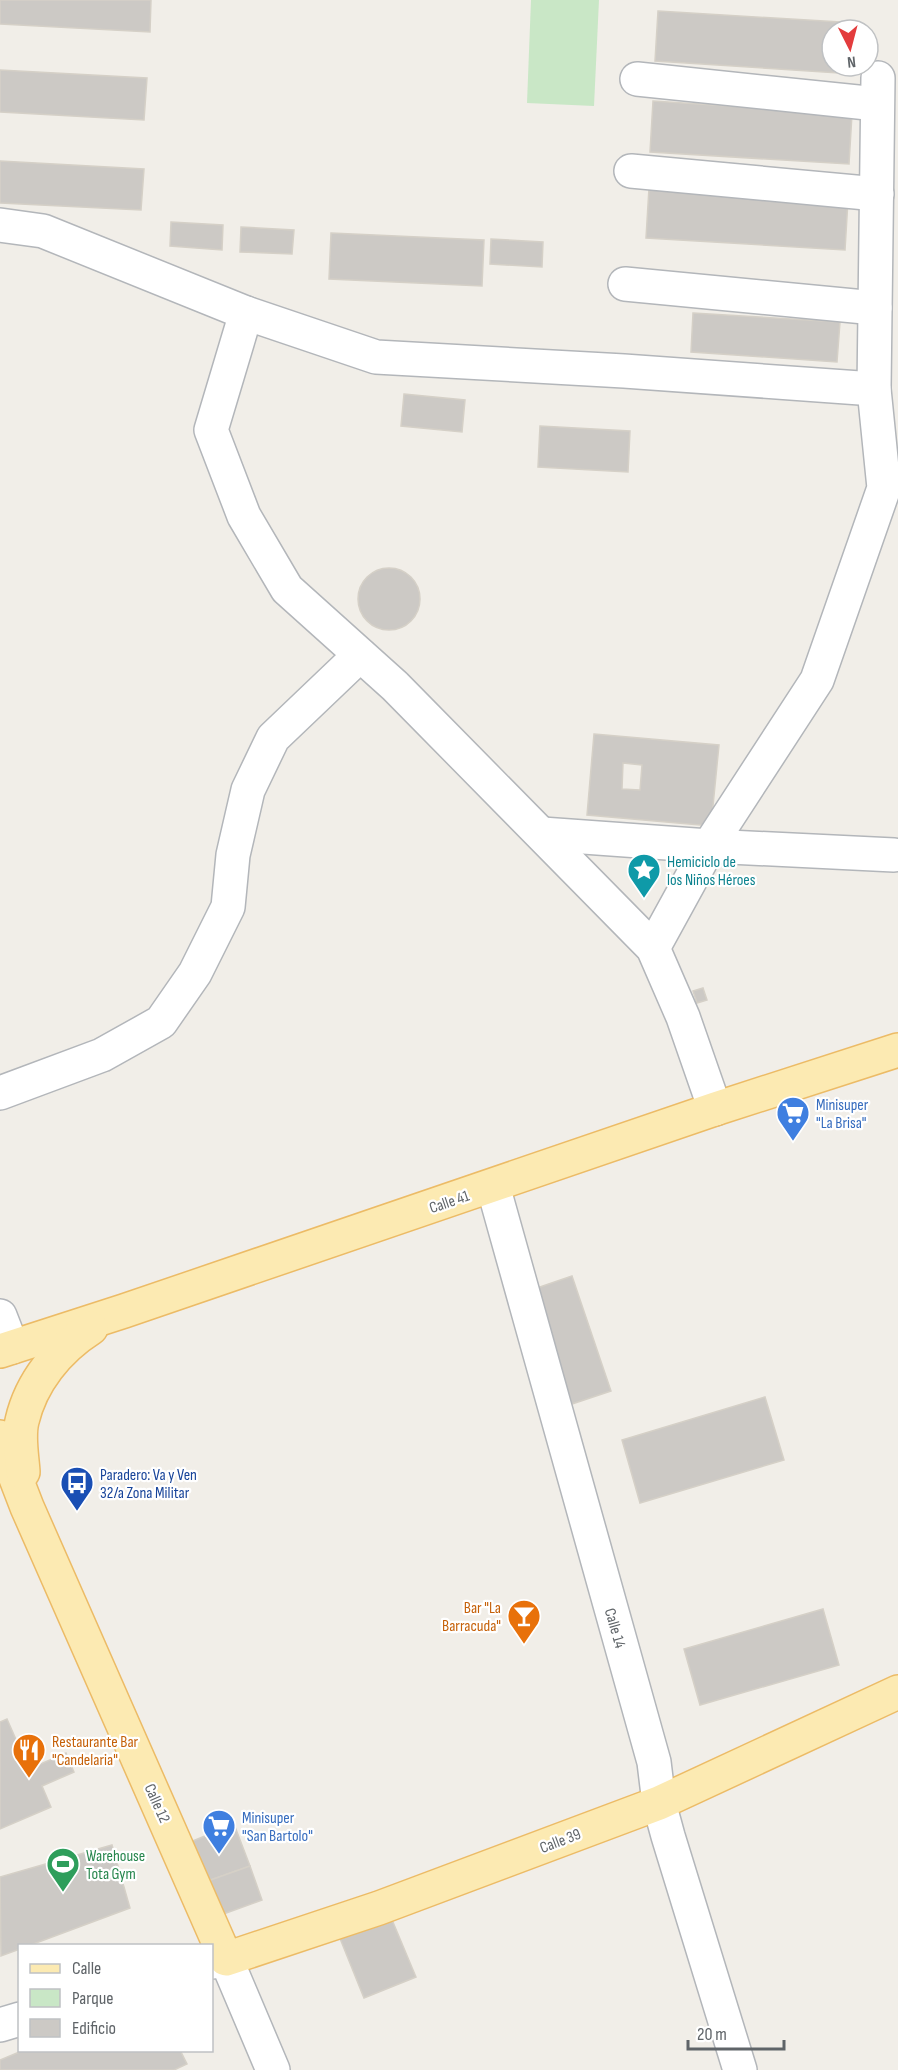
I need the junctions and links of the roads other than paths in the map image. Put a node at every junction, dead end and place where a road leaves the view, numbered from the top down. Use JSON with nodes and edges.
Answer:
{"nodes":[{"id":1,"x":637,"y":79,"type":"dead end"},
{"id":2,"x":631,"y":171,"type":"dead end"},
{"id":3,"x":877,"y":194,"type":"junction"},
{"id":4,"x":0,"y":225,"type":"edge"},
{"id":5,"x":626,"y":284,"type":"dead end"},
{"id":6,"x":875,"y":308,"type":"junction"},
{"id":7,"x":246,"y":313,"type":"junction"},
{"id":8,"x":874,"y":389,"type":"junction"},
{"id":9,"x":360,"y":655,"type":"junction"},
{"id":10,"x":542,"y":834,"type":"junction"},
{"id":11,"x":709,"y":846,"type":"junction"},
{"id":12,"x":894,"y":855,"type":"dead end"},
{"id":13,"x":652,"y":948,"type":"junction"},
{"id":14,"x":898,"y":1050,"type":"edge"},
{"id":15,"x":0,"y":1093,"type":"edge"},
{"id":16,"x":715,"y":1109,"type":"junction"},
{"id":17,"x":493,"y":1186,"type":"junction"},
{"id":18,"x":124,"y":1311,"type":"junction"},
{"id":19,"x":0,"y":1316,"type":"edge"},
{"id":20,"x":6,"y":1349,"type":"edge"},
{"id":21,"x":0,"y":1437,"type":"edge"},
{"id":22,"x":0,"y":1476,"type":"edge"},
{"id":23,"x":27,"y":1507,"type":"junction"},
{"id":24,"x":898,"y":1692,"type":"edge"},
{"id":25,"x":659,"y":1803,"type":"junction"},
{"id":26,"x":212,"y":1944,"type":"edge"},
{"id":27,"x":213,"y":1946,"type":"edge"},
{"id":28,"x":219,"y":1960,"type":"edge"},
{"id":29,"x":18,"y":2020,"type":"edge"},
{"id":30,"x":0,"y":2025,"type":"edge"},
{"id":31,"x":273,"y":2070,"type":"edge"},
{"id":32,"x":741,"y":2070,"type":"edge"}],
"edges":[{"from":1,"to":3,"type":"street"},
{"from":2,"to":3,"type":"street"},
{"from":3,"to":6,"type":"street"},
{"from":4,"to":7,"type":"street"},
{"from":5,"to":6,"type":"street"},
{"from":6,"to":8,"type":"street"},
{"from":7,"to":8,"type":"street"},
{"from":7,"to":9,"type":"street"},
{"from":8,"to":11,"type":"street"},
{"from":9,"to":10,"type":"street"},
{"from":9,"to":15,"type":"street"},
{"from":10,"to":11,"type":"street"},
{"from":10,"to":13,"type":"street"},
{"from":11,"to":12,"type":"street"},
{"from":11,"to":13,"type":"street"},
{"from":13,"to":16,"type":"street"},
{"from":14,"to":16,"type":"main road","name":"Calle 41"},
{"from":16,"to":17,"type":"main road","name":"Calle 41"},
{"from":17,"to":18,"type":"main road","name":"Calle 41"},
{"from":17,"to":25,"type":"street","name":"Calle 14"},
{"from":18,"to":20,"type":"main road","name":"Calle 41"},
{"from":18,"to":23,"type":"main road"},
{"from":19,"to":20,"type":"street"},
{"from":21,"to":23,"type":"main road","name":"Calle 12"},
{"from":22,"to":23,"type":"main road"},
{"from":23,"to":26,"type":"main road","name":"Calle 12"},
{"from":24,"to":25,"type":"main road","name":"Calle 39"},
{"from":25,"to":28,"type":"main road","name":"Calle 39"},
{"from":25,"to":32,"type":"street","name":"Calle 14"},
{"from":27,"to":28,"type":"main road","name":"Calle 12"},
{"from":28,"to":31,"type":"street","name":"Calle 12"},
{"from":29,"to":30,"type":"street"}]}
